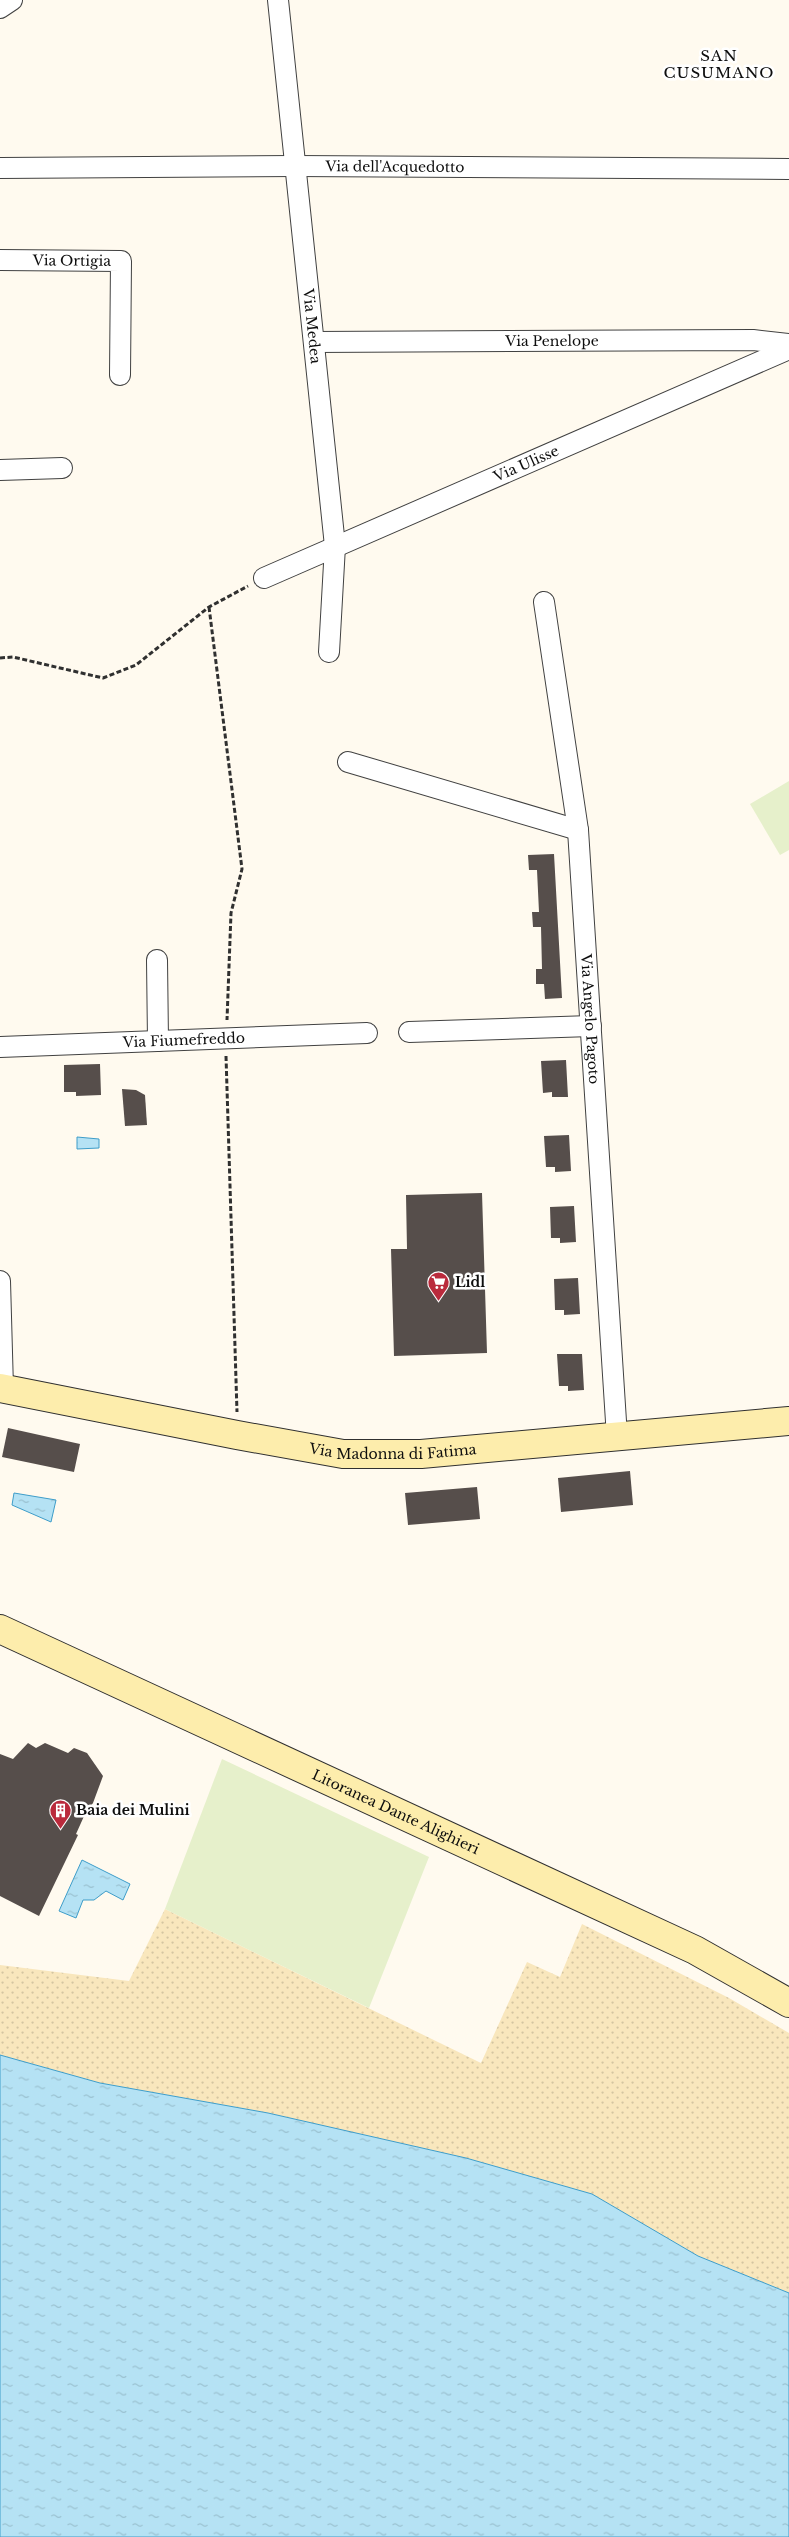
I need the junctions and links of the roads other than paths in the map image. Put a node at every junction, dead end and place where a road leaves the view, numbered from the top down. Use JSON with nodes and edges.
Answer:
{"nodes":[{"id":1,"x":12,"y":0,"type":"edge"},
{"id":2,"x":278,"y":0,"type":"edge"},
{"id":3,"x":0,"y":8,"type":"edge"},
{"id":4,"x":295,"y":166,"type":"junction"},
{"id":5,"x":0,"y":168,"type":"edge"},
{"id":6,"x":789,"y":169,"type":"edge"},
{"id":7,"x":0,"y":260,"type":"edge"},
{"id":8,"x":314,"y":342,"type":"junction"},
{"id":9,"x":789,"y":344,"type":"edge"},
{"id":10,"x":789,"y":348,"type":"edge"},
{"id":11,"x":120,"y":375,"type":"dead end"},
{"id":12,"x":62,"y":468,"type":"dead end"},
{"id":13,"x":0,"y":470,"type":"edge"},
{"id":14,"x":335,"y":546,"type":"junction"},
{"id":15,"x":264,"y":578,"type":"road end"},
{"id":16,"x":544,"y":602,"type":"dead end"},
{"id":17,"x":330,"y":652,"type":"dead end"},
{"id":18,"x":348,"y":762,"type":"dead end"},
{"id":19,"x":578,"y":830,"type":"junction"},
{"id":20,"x":157,"y":960,"type":"dead end"},
{"id":21,"x":591,"y":1026,"type":"junction"},
{"id":22,"x":409,"y":1032,"type":"dead end"},
{"id":23,"x":367,"y":1033,"type":"dead end"},
{"id":24,"x":158,"y":1041,"type":"junction"},
{"id":25,"x":0,"y":1047,"type":"edge"},
{"id":26,"x":0,"y":1281,"type":"edge"},
{"id":27,"x":2,"y":1388,"type":"edge"},
{"id":28,"x":789,"y":1422,"type":"edge"},
{"id":29,"x":617,"y":1437,"type":"junction"},
{"id":30,"x":0,"y":1629,"type":"edge"},
{"id":31,"x":789,"y":2003,"type":"edge"}],
"edges":[{"from":1,"to":3,"type":"street"},
{"from":2,"to":4,"type":"street","name":"Via Medea"},
{"from":4,"to":5,"type":"street","name":"Via dell'Acquedotto"},
{"from":4,"to":6,"type":"street","name":"Via dell'Acquedotto"},
{"from":4,"to":8,"type":"street","name":"Via Medea"},
{"from":7,"to":11,"type":"street","name":"Via Ortigia"},
{"from":8,"to":9,"type":"street","name":"Via Penelope"},
{"from":8,"to":14,"type":"street","name":"Via Medea"},
{"from":10,"to":14,"type":"street","name":"Via Ulisse"},
{"from":12,"to":13,"type":"street"},
{"from":14,"to":15,"type":"street","name":"Via Ulisse"},
{"from":14,"to":17,"type":"street","name":"Via Medea"},
{"from":16,"to":19,"type":"street","name":"Via Angelo Pagoto"},
{"from":18,"to":19,"type":"street"},
{"from":19,"to":21,"type":"street","name":"Via Angelo Pagoto"},
{"from":20,"to":24,"type":"street"},
{"from":21,"to":22,"type":"street"},
{"from":21,"to":29,"type":"street","name":"Via Angelo Pagoto"},
{"from":23,"to":24,"type":"street","name":"Via Fiumefreddo"},
{"from":24,"to":25,"type":"street","name":"Via Fiumefreddo"},
{"from":26,"to":27,"type":"street"},
{"from":27,"to":29,"type":"main road","name":"Via Madonna di Fatima"},
{"from":28,"to":29,"type":"main road","name":"Via Madonna di Fatima"},
{"from":30,"to":31,"type":"main road","name":"Litoranea Dante Alighieri"}]}
